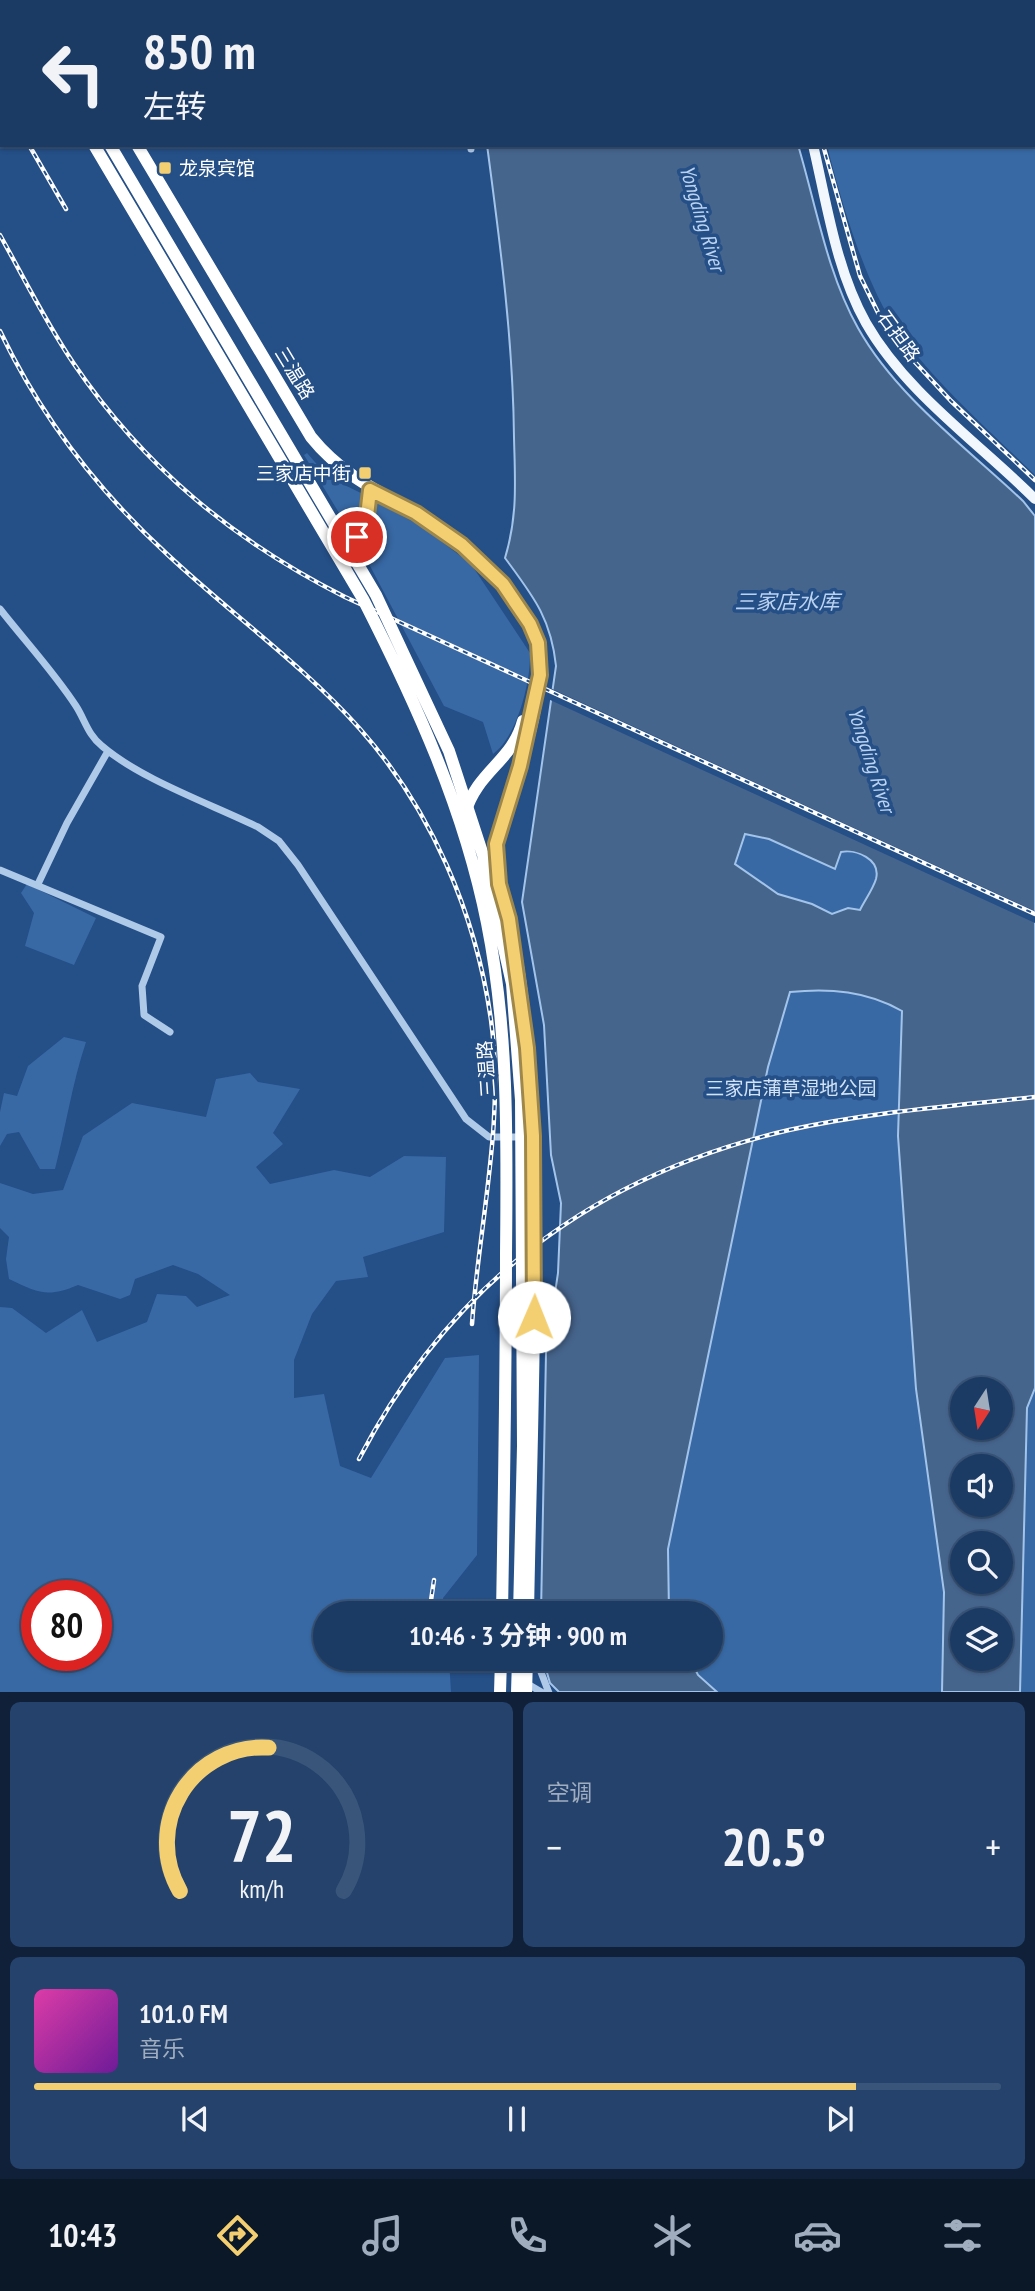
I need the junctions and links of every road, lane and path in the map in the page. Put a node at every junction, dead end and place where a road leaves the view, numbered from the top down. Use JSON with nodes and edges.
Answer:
{"nodes":[{"id":1,"x":94,"y":147,"type":"edge"},
{"id":2,"x":111,"y":147,"type":"edge"},
{"id":3,"x":138,"y":147,"type":"edge"},
{"id":4,"x":813,"y":147,"type":"edge"},
{"id":5,"x":370,"y":490,"type":"junction"},
{"id":6,"x":1035,"y":499,"type":"edge"},
{"id":7,"x":357,"y":537,"type":"dead end"},
{"id":8,"x":482,"y":563,"type":"junction"},
{"id":9,"x":0,"y":609,"type":"edge"},
{"id":10,"x":108,"y":751,"type":"junction"},
{"id":11,"x":471,"y":859,"type":"junction"},
{"id":12,"x":0,"y":870,"type":"edge"},
{"id":13,"x":38,"y":884,"type":"junction"},
{"id":14,"x":170,"y":1032,"type":"dead end"},
{"id":15,"x":503,"y":1041,"type":"junction"},
{"id":16,"x":533,"y":1136,"type":"junction"},
{"id":17,"x":509,"y":1137,"type":"junction"},
{"id":18,"x":505,"y":1419,"type":"junction"},
{"id":19,"x":502,"y":1601,"type":"edge"},
{"id":20,"x":519,"y":1601,"type":"edge"},
{"id":21,"x":528,"y":1601,"type":"edge"},
{"id":22,"x":501,"y":1671,"type":"edge"},
{"id":23,"x":520,"y":1671,"type":"edge"},
{"id":24,"x":525,"y":1671,"type":"edge"},
{"id":25,"x":541,"y":1671,"type":"edge"},
{"id":26,"x":523,"y":1689,"type":"edge"},
{"id":27,"x":500,"y":1692,"type":"edge"},
{"id":28,"x":543,"y":1692,"type":"edge"},
{"id":29,"x":549,"y":1692,"type":"edge"}],
"edges":[{"from":1,"to":11,"type":"highway","bridge":true},
{"from":2,"to":20,"type":"highway","bridge":true},
{"from":3,"to":5,"type":"highway","name":"三温路"},
{"from":4,"to":6,"type":"main road","name":"石担路"},
{"from":5,"to":7,"type":"street"},
{"from":5,"to":8,"type":"highway","name":"三温路"},
{"from":8,"to":11,"type":"highway","name":"三温路"},
{"from":8,"to":16,"type":"highway","name":"三温路"},
{"from":9,"to":10,"type":"street"},
{"from":10,"to":13,"type":"street"},
{"from":10,"to":17,"type":"street"},
{"from":11,"to":15,"type":"highway","name":"三温路"},
{"from":12,"to":13,"type":"street"},
{"from":13,"to":14,"type":"street"},
{"from":15,"to":17,"type":"highway","name":"三温路"},
{"from":15,"to":18,"type":"highway","bridge":true},
{"from":16,"to":17,"type":"street"},
{"from":16,"to":21,"type":"highway","name":"三温路"},
{"from":17,"to":18,"type":"highway","name":"三温路"},
{"from":18,"to":19,"type":"highway","bridge":true},
{"from":22,"to":27,"type":"highway"},
{"from":23,"to":26,"type":"highway"},
{"from":24,"to":26,"type":"highway"},
{"from":25,"to":29,"type":"street"},
{"from":26,"to":28,"type":"street"}]}
